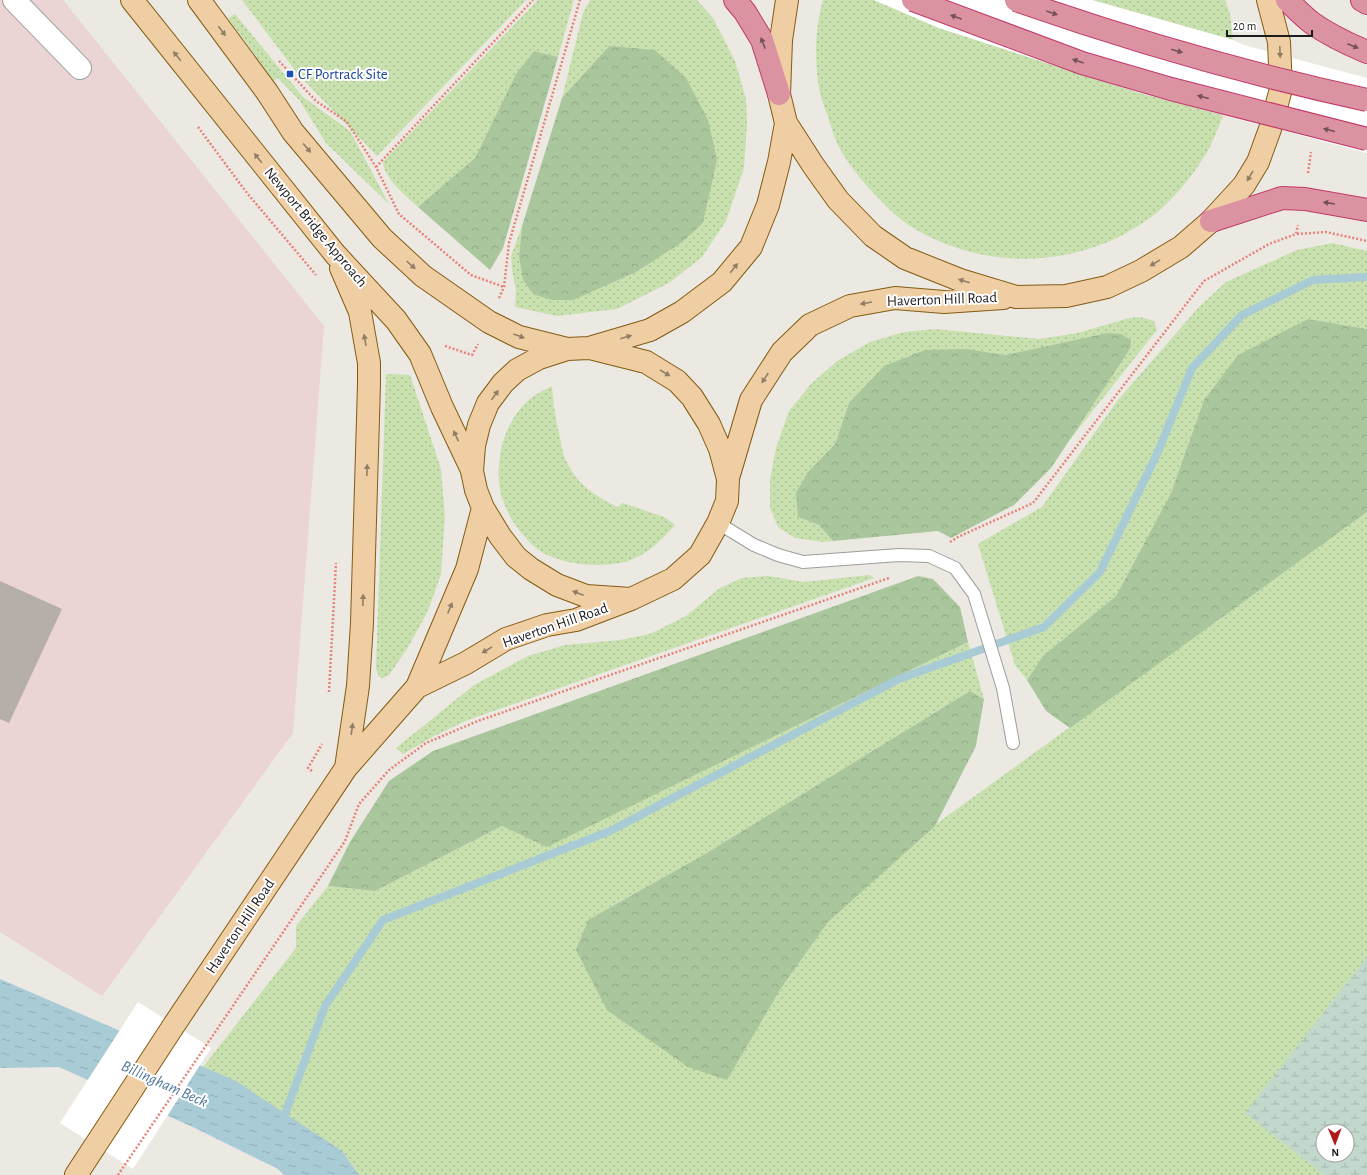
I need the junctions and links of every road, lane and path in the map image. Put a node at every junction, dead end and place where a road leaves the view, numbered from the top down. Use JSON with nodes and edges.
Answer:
{"nodes":[{"id":1,"x":14,"y":0,"type":"edge"},
{"id":2,"x":132,"y":0,"type":"edge"},
{"id":3,"x":199,"y":0,"type":"edge"},
{"id":4,"x":533,"y":0,"type":"edge"},
{"id":5,"x":580,"y":0,"type":"edge"},
{"id":6,"x":735,"y":0,"type":"edge"},
{"id":7,"x":787,"y":0,"type":"edge"},
{"id":8,"x":912,"y":0,"type":"edge"},
{"id":9,"x":1016,"y":0,"type":"edge"},
{"id":10,"x":1268,"y":0,"type":"edge"},
{"id":11,"x":1287,"y":0,"type":"edge"},
{"id":12,"x":1362,"y":0,"type":"edge"},
{"id":13,"x":1367,"y":3,"type":"edge"},
{"id":14,"x":1367,"y":52,"type":"edge"},
{"id":15,"x":275,"y":57,"type":"dead end"},
{"id":16,"x":80,"y":68,"type":"dead end"},
{"id":17,"x":779,"y":94,"type":"junction"},
{"id":18,"x":1367,"y":100,"type":"edge"},
{"id":19,"x":786,"y":123,"type":"junction"},
{"id":20,"x":196,"y":124,"type":"dead end"},
{"id":21,"x":1367,"y":139,"type":"edge"},
{"id":22,"x":376,"y":167,"type":"junction"},
{"id":23,"x":1367,"y":210,"type":"edge"},
{"id":24,"x":1210,"y":220,"type":"junction"},
{"id":25,"x":1296,"y":234,"type":"dead end"},
{"id":26,"x":1367,"y":241,"type":"edge"},
{"id":27,"x":335,"y":254,"type":"junction"},
{"id":28,"x":320,"y":280,"type":"dead end"},
{"id":29,"x":504,"y":287,"type":"junction"},
{"id":30,"x":1016,"y":297,"type":"junction"},
{"id":31,"x":489,"y":322,"type":"junction"},
{"id":32,"x":589,"y":348,"type":"junction"},
{"id":33,"x":567,"y":349,"type":"junction"},
{"id":34,"x":420,"y":354,"type":"junction"},
{"id":35,"x":472,"y":471,"type":"junction"},
{"id":36,"x":728,"y":479,"type":"junction"},
{"id":37,"x":483,"y":508,"type":"junction"},
{"id":38,"x":718,"y":523,"type":"junction"},
{"id":39,"x":631,"y":599,"type":"junction"},
{"id":40,"x":417,"y":687,"type":"junction"},
{"id":41,"x":1013,"y":744,"type":"dead end"},
{"id":42,"x":346,"y":768,"type":"junction"},
{"id":43,"x":359,"y":804,"type":"dead end"},
{"id":44,"x":76,"y":1175,"type":"edge"},
{"id":45,"x":118,"y":1175,"type":"edge"}],
"edges":[{"from":1,"to":16,"type":"street"},
{"from":27,"to":2,"type":"main road","name":"Newport Bridge Approach","one_way":true},
{"from":3,"to":31,"type":"main road","one_way":true},
{"from":4,"to":22,"type":"path"},
{"from":5,"to":29,"type":"path"},
{"from":17,"to":6,"type":"highway","one_way":true},
{"from":7,"to":17,"type":"main road"},
{"from":21,"to":8,"type":"highway","one_way":true,"bridge":true},
{"from":9,"to":18,"type":"highway","one_way":true,"bridge":true},
{"from":10,"to":24,"type":"main road","name":"Haverton Hill Road","one_way":true},
{"from":11,"to":14,"type":"highway","one_way":true},
{"from":12,"to":13,"type":"highway"},
{"from":15,"to":22,"type":"path"},
{"from":17,"to":19,"type":"main road"},
{"from":30,"to":19,"type":"main road","one_way":true},
{"from":32,"to":19,"type":"main road","one_way":true},
{"from":20,"to":28,"type":"path"},
{"from":22,"to":29,"type":"path"},
{"from":23,"to":24,"type":"highway","one_way":true},
{"from":24,"to":30,"type":"main road","name":"Haverton Hill Road","one_way":true},
{"from":25,"to":26,"type":"path"},
{"from":27,"to":34,"type":"main road","name":"Newport Bridge Approach"},
{"from":42,"to":27,"type":"main road","one_way":true},
{"from":29,"to":31,"type":"path"},
{"from":30,"to":36,"type":"main road","name":"Haverton Hill Road","one_way":true},
{"from":31,"to":33,"type":"main road","one_way":true},
{"from":31,"to":34,"type":"path"},
{"from":32,"to":33,"type":"main road"},
{"from":32,"to":36,"type":"main road","one_way":true},
{"from":35,"to":33,"type":"main road","one_way":true},
{"from":35,"to":34,"type":"main road","name":"Newport Bridge Approach","one_way":true},
{"from":35,"to":37,"type":"main road"},
{"from":36,"to":38,"type":"main road","name":"Haverton Hill Road"},
{"from":39,"to":37,"type":"main road","one_way":true},
{"from":40,"to":37,"type":"main road","name":"Haverton Hill Road","one_way":true},
{"from":38,"to":39,"type":"main road","name":"Haverton Hill Road"},
{"from":38,"to":41,"type":"lane"},
{"from":39,"to":40,"type":"main road","name":"Haverton Hill Road","one_way":true},
{"from":40,"to":42,"type":"main road","name":"Haverton Hill Road"},
{"from":42,"to":44,"type":"main road","name":"Haverton Hill Road"},
{"from":43,"to":45,"type":"path"}]}
